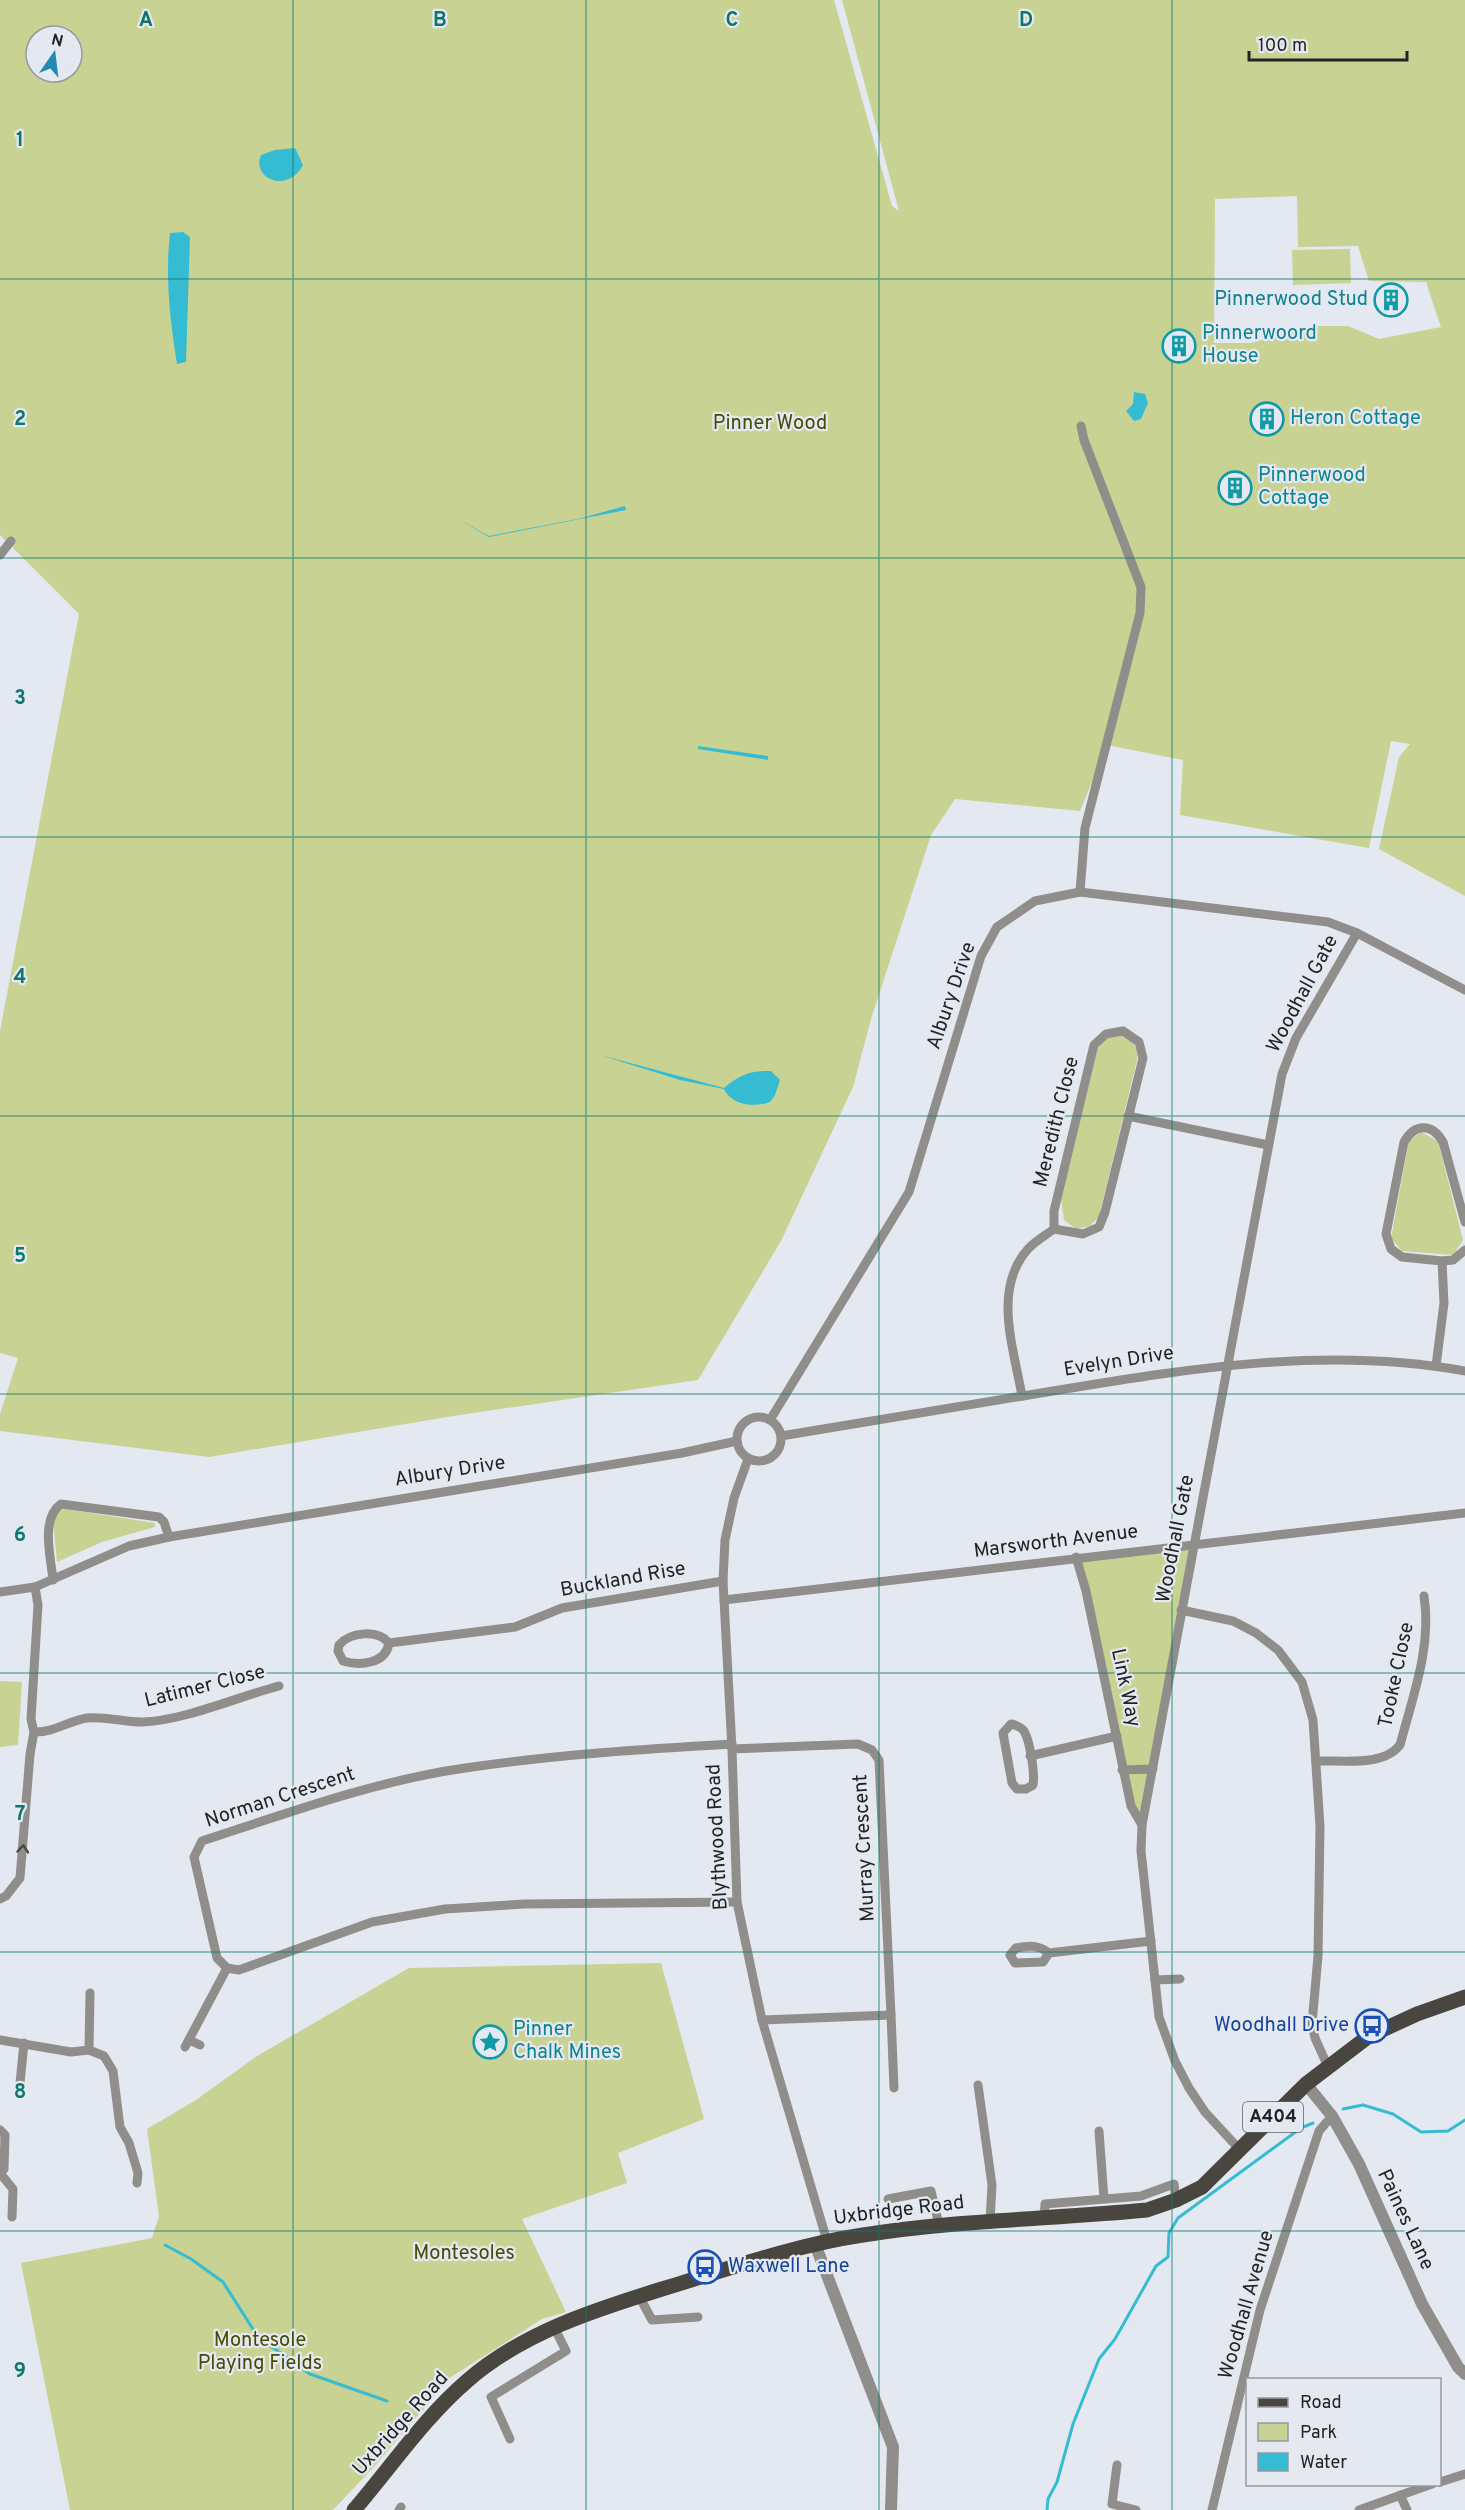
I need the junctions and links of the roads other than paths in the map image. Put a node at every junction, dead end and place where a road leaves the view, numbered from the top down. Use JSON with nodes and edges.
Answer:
{"nodes":[{"id":1,"x":1082,"y":426,"type":"dead end"},
{"id":2,"x":11,"y":541,"type":"dead end"},
{"id":3,"x":0,"y":555,"type":"edge"},
{"id":4,"x":1080,"y":892,"type":"junction"},
{"id":5,"x":1357,"y":933,"type":"junction"},
{"id":6,"x":1465,"y":990,"type":"edge"},
{"id":7,"x":1128,"y":1116,"type":"junction"},
{"id":8,"x":1268,"y":1146,"type":"junction"},
{"id":9,"x":1465,"y":1222,"type":"edge"},
{"id":10,"x":1054,"y":1229,"type":"junction"},
{"id":11,"x":1465,"y":1251,"type":"edge"},
{"id":12,"x":1442,"y":1261,"type":"junction"},
{"id":13,"x":1227,"y":1365,"type":"junction"},
{"id":14,"x":1436,"y":1366,"type":"junction"},
{"id":15,"x":1465,"y":1371,"type":"edge"},
{"id":16,"x":1022,"y":1396,"type":"junction"},
{"id":17,"x":770,"y":1420,"type":"junction"},
{"id":18,"x":782,"y":1436,"type":"junction"},
{"id":19,"x":737,"y":1442,"type":"junction"},
{"id":20,"x":748,"y":1459,"type":"junction"},
{"id":21,"x":1465,"y":1513,"type":"edge"},
{"id":22,"x":169,"y":1537,"type":"junction"},
{"id":23,"x":1194,"y":1543,"type":"junction"},
{"id":24,"x":1076,"y":1557,"type":"junction"},
{"id":25,"x":53,"y":1580,"type":"junction"},
{"id":26,"x":723,"y":1581,"type":"junction"},
{"id":27,"x":35,"y":1587,"type":"junction"},
{"id":28,"x":0,"y":1592,"type":"edge"},
{"id":29,"x":1424,"y":1596,"type":"dead end"},
{"id":30,"x":724,"y":1600,"type":"junction"},
{"id":31,"x":1181,"y":1610,"type":"junction"},
{"id":32,"x":389,"y":1644,"type":"junction"},
{"id":33,"x":279,"y":1686,"type":"dead end"},
{"id":34,"x":34,"y":1732,"type":"junction"},
{"id":35,"x":1118,"y":1736,"type":"junction"},
{"id":36,"x":732,"y":1747,"type":"junction"},
{"id":37,"x":1030,"y":1756,"type":"junction"},
{"id":38,"x":1316,"y":1761,"type":"junction"},
{"id":39,"x":1153,"y":1769,"type":"junction"},
{"id":40,"x":1122,"y":1770,"type":"junction"},
{"id":41,"x":1142,"y":1825,"type":"junction"},
{"id":42,"x":0,"y":1899,"type":"edge"},
{"id":43,"x":737,"y":1902,"type":"junction"},
{"id":44,"x":1151,"y":1941,"type":"junction"},
{"id":45,"x":1049,"y":1953,"type":"dead end"},
{"id":46,"x":227,"y":1968,"type":"junction"},
{"id":47,"x":1180,"y":1979,"type":"dead end"},
{"id":48,"x":1155,"y":1980,"type":"junction"},
{"id":49,"x":90,"y":1994,"type":"dead end"},
{"id":50,"x":1465,"y":1997,"type":"edge"},
{"id":51,"x":891,"y":2015,"type":"junction"},
{"id":52,"x":762,"y":2020,"type":"junction"},
{"id":53,"x":0,"y":2040,"type":"edge"},
{"id":54,"x":24,"y":2043,"type":"junction"},
{"id":55,"x":200,"y":2045,"type":"dead end"},
{"id":56,"x":88,"y":2050,"type":"junction"},
{"id":57,"x":1328,"y":2067,"type":"junction"},
{"id":58,"x":1306,"y":2084,"type":"junction"},
{"id":59,"x":978,"y":2085,"type":"dead end"},
{"id":60,"x":894,"y":2088,"type":"dead end"},
{"id":61,"x":19,"y":2093,"type":"dead end"},
{"id":62,"x":1332,"y":2116,"type":"junction"},
{"id":63,"x":0,"y":2130,"type":"edge"},
{"id":64,"x":1099,"y":2131,"type":"dead end"},
{"id":65,"x":1240,"y":2150,"type":"junction"},
{"id":66,"x":0,"y":2173,"type":"edge"},
{"id":67,"x":137,"y":2183,"type":"dead end"},
{"id":68,"x":888,"y":2199,"type":"dead end"},
{"id":69,"x":1104,"y":2199,"type":"junction"},
{"id":70,"x":1176,"y":2200,"type":"junction"},
{"id":71,"x":12,"y":2217,"type":"dead end"},
{"id":72,"x":1044,"y":2219,"type":"junction"},
{"id":73,"x":990,"y":2222,"type":"junction"},
{"id":74,"x":939,"y":2225,"type":"junction"},
{"id":75,"x":821,"y":2243,"type":"junction"},
{"id":76,"x":639,"y":2296,"type":"junction"},
{"id":77,"x":698,"y":2317,"type":"dead end"},
{"id":78,"x":554,"y":2327,"type":"junction"},
{"id":79,"x":1465,"y":2374,"type":"edge"},
{"id":80,"x":510,"y":2439,"type":"dead end"},
{"id":81,"x":1117,"y":2465,"type":"dead end"},
{"id":82,"x":1465,"y":2474,"type":"edge"},
{"id":83,"x":1441,"y":2482,"type":"edge"},
{"id":84,"x":1426,"y":2486,"type":"edge"},
{"id":85,"x":1400,"y":2495,"type":"junction"},
{"id":86,"x":1110,"y":2507,"type":"edge"},
{"id":87,"x":357,"y":2509,"type":"edge"},
{"id":88,"x":891,"y":2510,"type":"edge"},
{"id":89,"x":1136,"y":2510,"type":"edge"},
{"id":90,"x":1212,"y":2510,"type":"edge"},
{"id":91,"x":1359,"y":2510,"type":"edge"},
{"id":92,"x":1407,"y":2510,"type":"edge"}],
"edges":[{"from":1,"to":4,"type":"street"},
{"from":2,"to":3,"type":"street"},
{"from":4,"to":5,"type":"street","name":"Albury Drive"},
{"from":4,"to":17,"type":"street","name":"Albury Drive"},
{"from":5,"to":6,"type":"street","name":"Albury Drive"},
{"from":5,"to":8,"type":"street","name":"Woodhall Gate"},
{"from":7,"to":8,"type":"street"},
{"from":7,"to":10,"type":"street","name":"Meredith Close"},
{"from":7,"to":10,"type":"street","name":"Meredith Close"},
{"from":8,"to":13,"type":"street","name":"Woodhall Gate"},
{"from":9,"to":12,"type":"street"},
{"from":10,"to":16,"type":"street"},
{"from":11,"to":12,"type":"street"},
{"from":12,"to":14,"type":"street"},
{"from":13,"to":14,"type":"street","name":"Evelyn Drive"},
{"from":13,"to":16,"type":"street","name":"Evelyn Drive"},
{"from":13,"to":23,"type":"street","name":"Woodhall Gate"},
{"from":14,"to":15,"type":"street","name":"Evelyn Drive"},
{"from":16,"to":18,"type":"street","name":"Evelyn Drive"},
{"from":17,"to":18,"type":"street"},
{"from":17,"to":19,"type":"street"},
{"from":18,"to":20,"type":"street"},
{"from":19,"to":20,"type":"street"},
{"from":19,"to":22,"type":"street","name":"Albury Drive"},
{"from":20,"to":26,"type":"street","name":"Blythwood Road"},
{"from":21,"to":23,"type":"street","name":"Marsworth Avenue"},
{"from":22,"to":25,"type":"street","name":"Albury Drive"},
{"from":22,"to":25,"type":"street"},
{"from":23,"to":24,"type":"street","name":"Marsworth Avenue"},
{"from":23,"to":31,"type":"street","name":"Woodhall Gate"},
{"from":24,"to":30,"type":"street","name":"Marsworth Avenue"},
{"from":24,"to":35,"type":"street","name":"Link Way"},
{"from":25,"to":27,"type":"street","name":"Albury Drive"},
{"from":26,"to":30,"type":"street","name":"Blythwood Road"},
{"from":26,"to":32,"type":"street","name":"Buckland Rise"},
{"from":27,"to":28,"type":"street","name":"Albury Drive"},
{"from":27,"to":34,"type":"street"},
{"from":29,"to":38,"type":"street","name":"Tooke Close"},
{"from":30,"to":36,"type":"street","name":"Blythwood Road"},
{"from":31,"to":38,"type":"street"},
{"from":31,"to":39,"type":"street","name":"Woodhall Gate"},
{"from":32,"to":32,"type":"street","name":"Buckland Rise"},
{"from":33,"to":34,"type":"street","name":"Latimer Close"},
{"from":42,"to":34,"type":"street","one_way":true},
{"from":35,"to":37,"type":"street"},
{"from":35,"to":40,"type":"street","name":"Link Way"},
{"from":36,"to":43,"type":"street","name":"Blythwood Road"},
{"from":36,"to":46,"type":"street","name":"Norman Crescent"},
{"from":36,"to":51,"type":"street","name":"Murray Crescent"},
{"from":37,"to":37,"type":"street"},
{"from":38,"to":57,"type":"street"},
{"from":39,"to":40,"type":"street"},
{"from":39,"to":41,"type":"street","name":"Woodhall Gate"},
{"from":40,"to":41,"type":"street","name":"Link Way"},
{"from":41,"to":44,"type":"street","name":"Woodhall Gate"},
{"from":43,"to":46,"type":"street"},
{"from":43,"to":52,"type":"street","name":"Blythwood Road"},
{"from":44,"to":45,"type":"street"},
{"from":44,"to":48,"type":"street","name":"Woodhall Gate"},
{"from":46,"to":55,"type":"street"},
{"from":47,"to":48,"type":"street"},
{"from":48,"to":65,"type":"street","name":"Woodhall Gate"},
{"from":49,"to":56,"type":"street"},
{"from":50,"to":57,"type":"main road","name":"Uxbridge Road","number":"A404"},
{"from":51,"to":52,"type":"street"},
{"from":51,"to":60,"type":"street","name":"Murray Crescent"},
{"from":52,"to":75,"type":"street","name":"Blythwood Road"},
{"from":53,"to":54,"type":"street"},
{"from":54,"to":56,"type":"street"},
{"from":54,"to":61,"type":"street"},
{"from":56,"to":67,"type":"street"},
{"from":57,"to":58,"type":"main road","name":"Uxbridge Road","number":"A404"},
{"from":58,"to":62,"type":"street","name":"Paines Lane"},
{"from":58,"to":65,"type":"main road","name":"Uxbridge Road","number":"A404"},
{"from":59,"to":73,"type":"street"},
{"from":62,"to":79,"type":"street","name":"Paines Lane"},
{"from":62,"to":90,"type":"street","name":"Woodhall Avenue"},
{"from":63,"to":66,"type":"street"},
{"from":64,"to":69,"type":"street"},
{"from":65,"to":70,"type":"main road","name":"Uxbridge Road","number":"A404"},
{"from":66,"to":71,"type":"street"},
{"from":68,"to":74,"type":"street"},
{"from":69,"to":70,"type":"street"},
{"from":69,"to":72,"type":"street"},
{"from":70,"to":72,"type":"main road","name":"Uxbridge Road","number":"A404"},
{"from":72,"to":73,"type":"main road","name":"Uxbridge Road","number":"A404"},
{"from":73,"to":74,"type":"main road","name":"Uxbridge Road","number":"A404"},
{"from":74,"to":75,"type":"main road","name":"Uxbridge Road","number":"A404"},
{"from":75,"to":76,"type":"main road","name":"Uxbridge Road","number":"A404"},
{"from":75,"to":88,"type":"street"},
{"from":76,"to":77,"type":"street"},
{"from":76,"to":78,"type":"main road","name":"Uxbridge Road","number":"A404"},
{"from":78,"to":80,"type":"street"},
{"from":78,"to":87,"type":"main road","name":"Uxbridge Road","number":"A404"},
{"from":81,"to":86,"type":"street"},
{"from":82,"to":83,"type":"street"},
{"from":84,"to":85,"type":"street"},
{"from":85,"to":91,"type":"street"},
{"from":85,"to":92,"type":"street"},
{"from":86,"to":89,"type":"street"}]}
